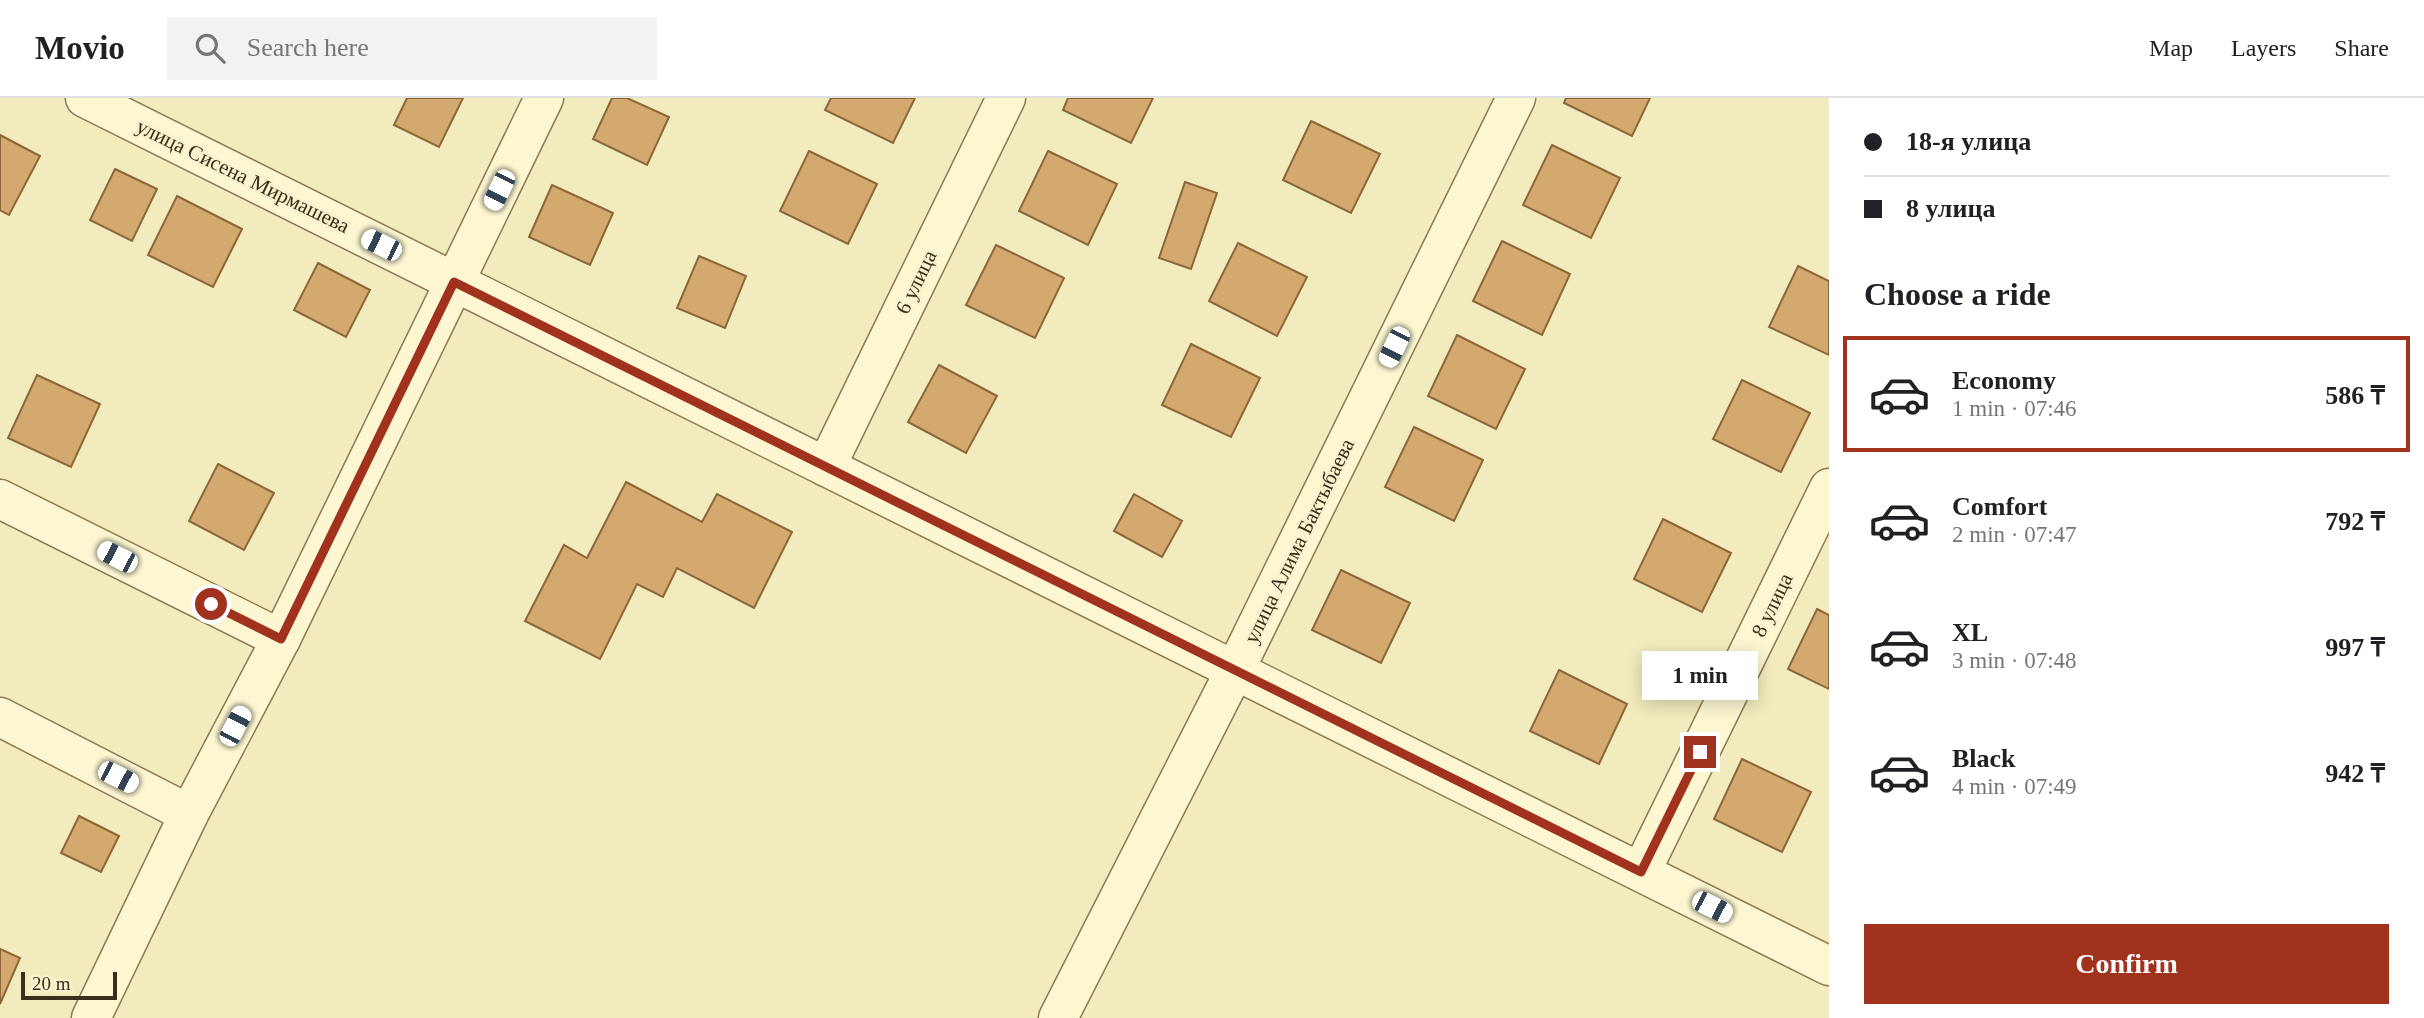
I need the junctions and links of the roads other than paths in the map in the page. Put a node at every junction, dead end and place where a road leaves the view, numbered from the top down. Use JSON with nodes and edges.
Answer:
{"nodes":[{"id":1,"x":85,"y":98,"type":"edge"},
{"id":2,"x":544,"y":98,"type":"edge"},
{"id":3,"x":1006,"y":98,"type":"edge"},
{"id":4,"x":1516,"y":98,"type":"edge"},
{"id":5,"x":454,"y":282,"type":"junction"},
{"id":6,"x":826,"y":467,"type":"junction"},
{"id":7,"x":1829,"y":488,"type":"edge"},
{"id":8,"x":0,"y":499,"type":"edge"},
{"id":9,"x":281,"y":639,"type":"junction"},
{"id":10,"x":1236,"y":670,"type":"junction"},
{"id":11,"x":0,"y":717,"type":"edge"},
{"id":12,"x":189,"y":814,"type":"junction"},
{"id":13,"x":1641,"y":872,"type":"junction"},
{"id":14,"x":1829,"y":966,"type":"edge"},
{"id":15,"x":90,"y":1018,"type":"edge"},
{"id":16,"x":1058,"y":1018,"type":"edge"}],
"edges":[{"from":1,"to":5,"type":"street","name":"улица Сисена Мирмашева"},
{"from":2,"to":5,"type":"street"},
{"from":3,"to":6,"type":"street","name":"6 улица"},
{"from":4,"to":10,"type":"street","name":"улица Алима Бактыбаева"},
{"from":5,"to":6,"type":"street","name":"улица Сисена Мирмашева"},
{"from":5,"to":9,"type":"street"},
{"from":6,"to":10,"type":"street","name":"улица Сисена Мирмашева"},
{"from":7,"to":13,"type":"street","name":"8 улица"},
{"from":8,"to":9,"type":"street"},
{"from":9,"to":12,"type":"street"},
{"from":10,"to":13,"type":"street","name":"улица Сисена Мирмашева"},
{"from":10,"to":16,"type":"street","name":"улица Алима Бактыбаева"},
{"from":11,"to":12,"type":"street"},
{"from":12,"to":15,"type":"street"},
{"from":13,"to":14,"type":"street","name":"улица Сисена Мирмашева"}]}
